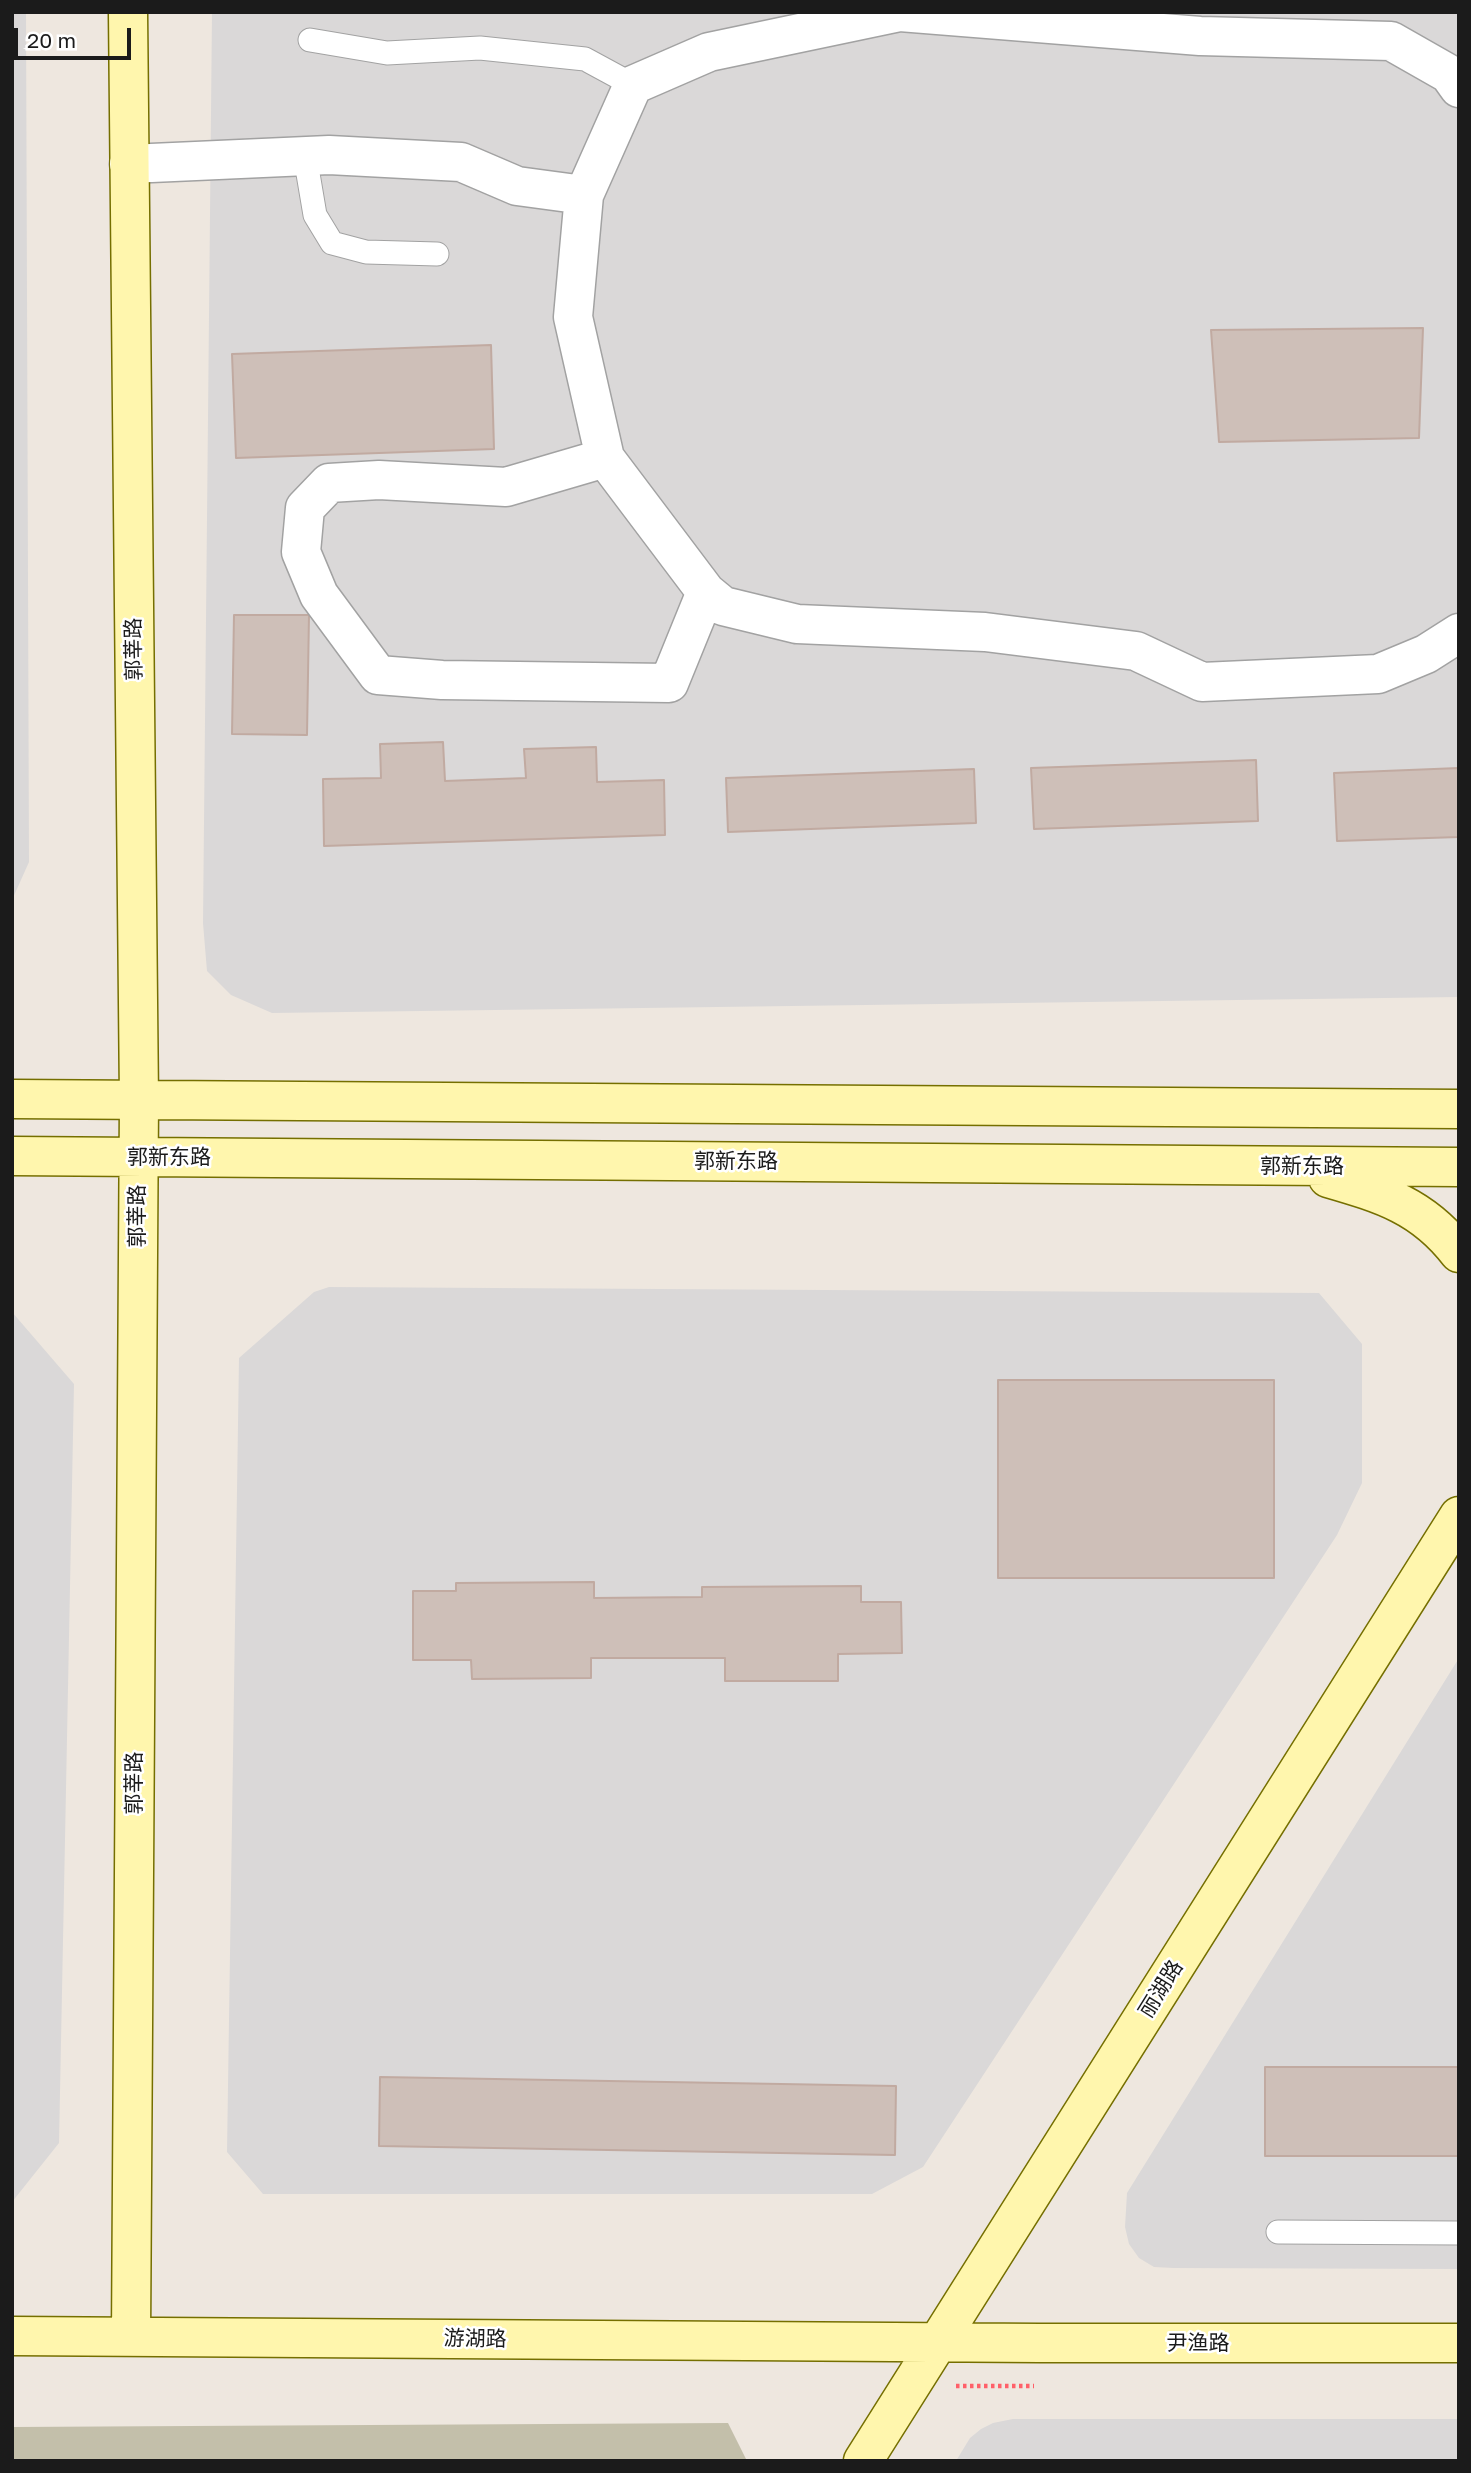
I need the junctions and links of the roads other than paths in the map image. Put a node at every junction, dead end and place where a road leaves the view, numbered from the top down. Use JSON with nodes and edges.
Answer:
{"nodes":[{"id":1,"x":128,"y":12,"type":"edge"},
{"id":2,"x":900,"y":12,"type":"edge"},
{"id":3,"x":310,"y":40,"type":"dead end"},
{"id":4,"x":633,"y":85,"type":"junction"},
{"id":5,"x":1459,"y":88,"type":"edge"},
{"id":6,"x":305,"y":156,"type":"junction"},
{"id":7,"x":129,"y":164,"type":"junction"},
{"id":8,"x":584,"y":195,"type":"junction"},
{"id":9,"x":437,"y":254,"type":"dead end"},
{"id":10,"x":605,"y":458,"type":"junction"},
{"id":11,"x":706,"y":592,"type":"junction"},
{"id":12,"x":1459,"y":633,"type":"edge"},
{"id":13,"x":1442,"y":656,"type":"edge"},
{"id":14,"x":12,"y":1099,"type":"edge"},
{"id":15,"x":139,"y":1100,"type":"junction"},
{"id":16,"x":1459,"y":1109,"type":"edge"},
{"id":17,"x":12,"y":1156,"type":"edge"},
{"id":18,"x":137,"y":1156,"type":"junction"},
{"id":19,"x":1285,"y":1166,"type":"junction"},
{"id":20,"x":1459,"y":1167,"type":"edge"},
{"id":21,"x":1459,"y":1254,"type":"edge"},
{"id":22,"x":1459,"y":1516,"type":"edge"},
{"id":23,"x":1278,"y":2232,"type":"dead end"},
{"id":24,"x":1459,"y":2233,"type":"edge"},
{"id":25,"x":12,"y":2336,"type":"edge"},
{"id":26,"x":131,"y":2336,"type":"junction"},
{"id":27,"x":938,"y":2343,"type":"junction"},
{"id":28,"x":1459,"y":2343,"type":"edge"},
{"id":29,"x":863,"y":2461,"type":"edge"}],
"edges":[{"from":1,"to":7,"type":"street","name":"郭莘路"},
{"from":2,"to":4,"type":"street"},
{"from":2,"to":5,"type":"street"},
{"from":3,"to":4,"type":"lane"},
{"from":4,"to":8,"type":"street"},
{"from":6,"to":7,"type":"street"},
{"from":6,"to":8,"type":"street"},
{"from":6,"to":9,"type":"lane"},
{"from":7,"to":15,"type":"street","name":"郭莘路"},
{"from":8,"to":10,"type":"street"},
{"from":10,"to":11,"type":"street"},
{"from":10,"to":11,"type":"street"},
{"from":11,"to":13,"type":"street"},
{"from":12,"to":13,"type":"street"},
{"from":14,"to":15,"type":"street"},
{"from":15,"to":16,"type":"street"},
{"from":15,"to":18,"type":"street","name":"郭莘路"},
{"from":17,"to":18,"type":"street","name":"郭新东路"},
{"from":18,"to":19,"type":"street","name":"郭新东路"},
{"from":18,"to":26,"type":"street","name":"郭莘路"},
{"from":19,"to":20,"type":"street","name":"郭新东路"},
{"from":19,"to":21,"type":"street"},
{"from":22,"to":27,"type":"street","name":"丽湖路"},
{"from":23,"to":24,"type":"lane"},
{"from":25,"to":26,"type":"street","name":"游湖路"},
{"from":26,"to":27,"type":"street","name":"游湖路"},
{"from":27,"to":28,"type":"street","name":"尹渔路"},
{"from":27,"to":29,"type":"street","name":"丽湖路"}]}
